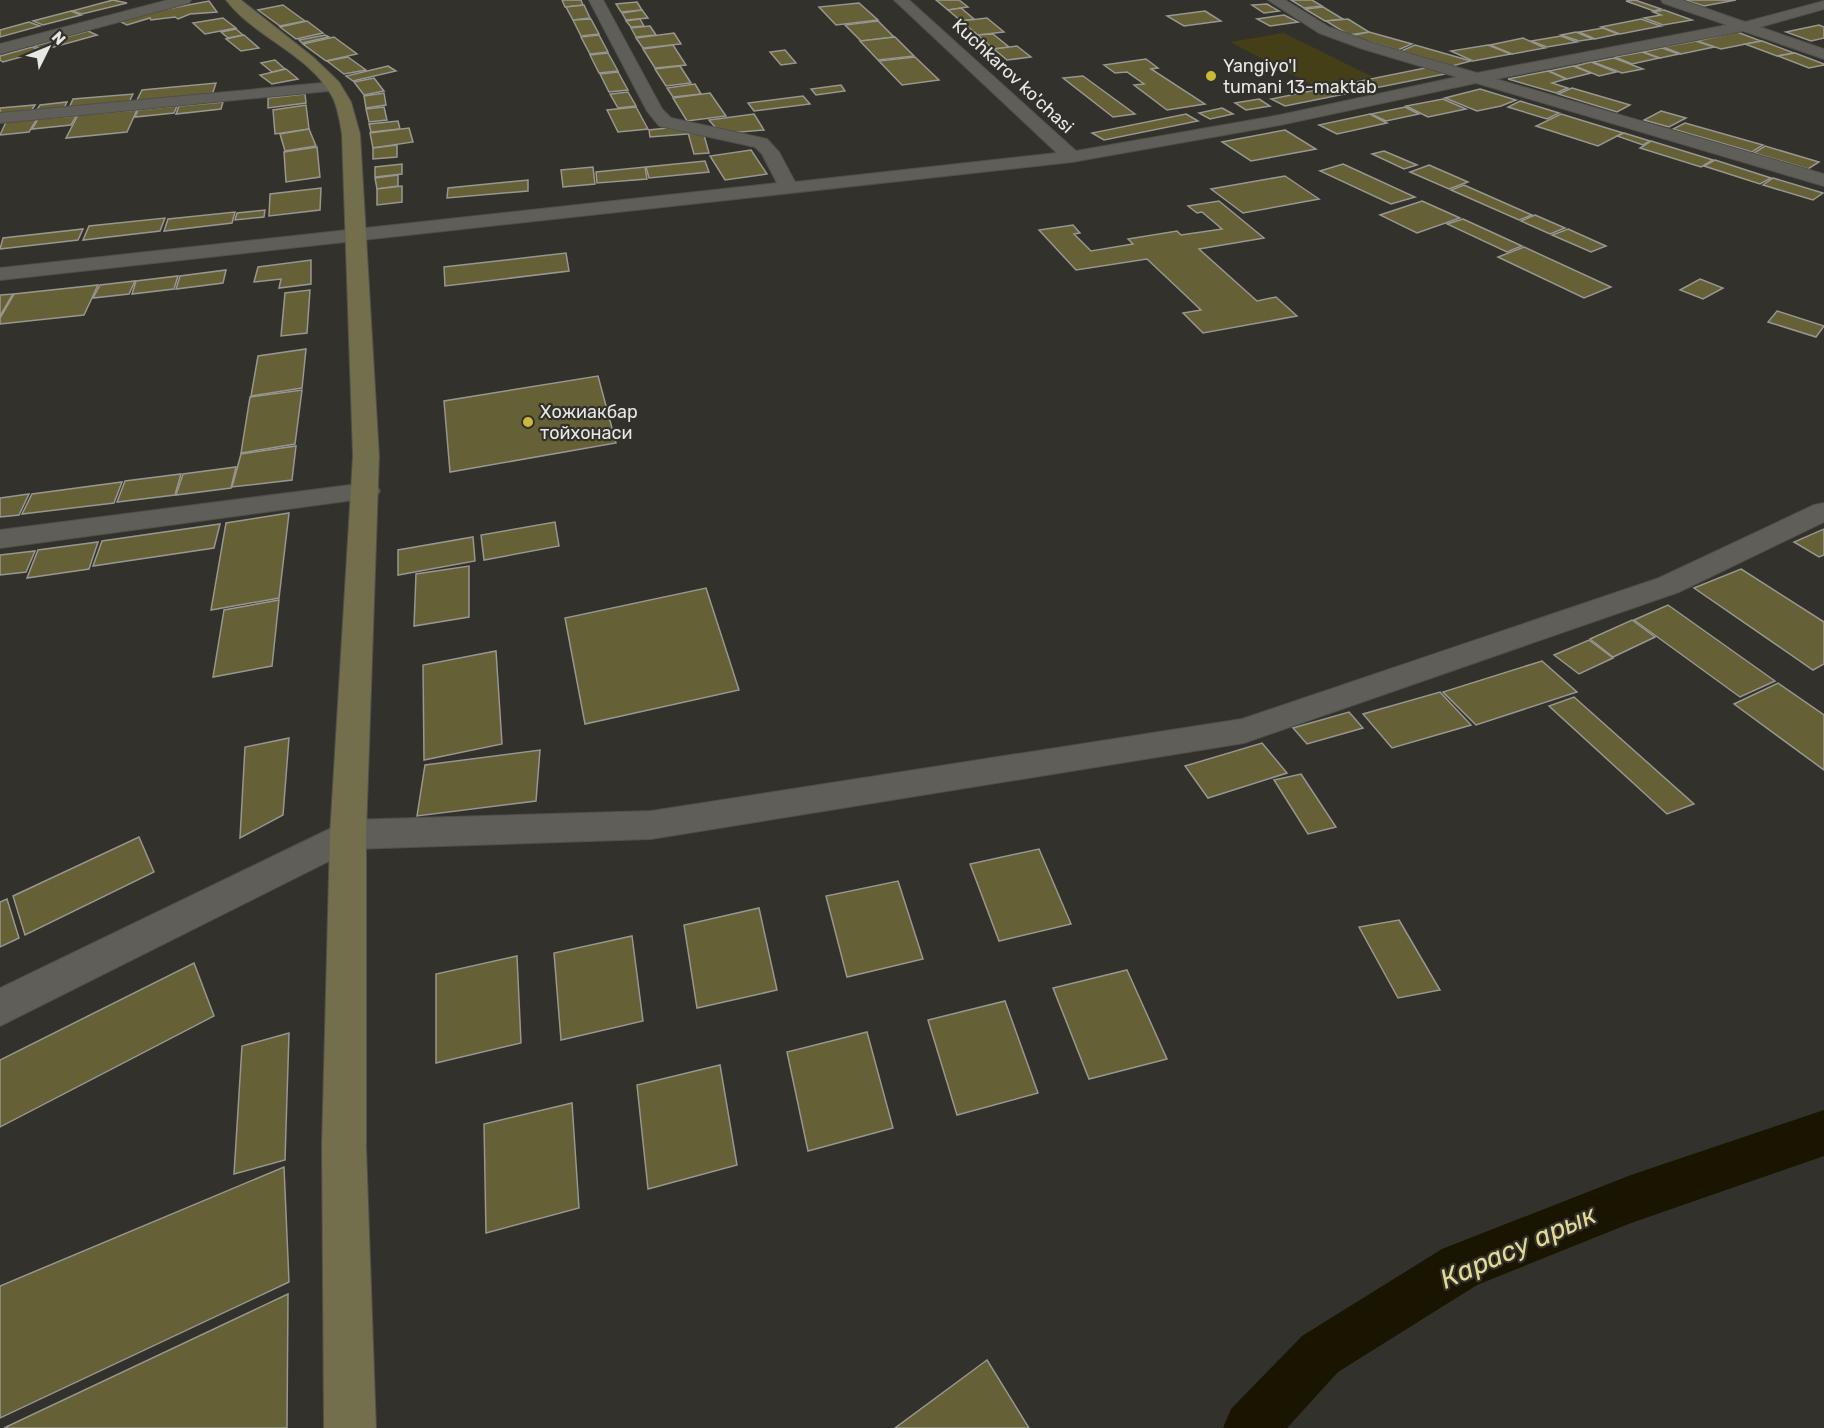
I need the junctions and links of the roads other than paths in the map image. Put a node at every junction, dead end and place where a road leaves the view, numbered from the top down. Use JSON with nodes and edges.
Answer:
{"nodes":[{"id":1,"x":184,"y":0,"type":"edge"},
{"id":2,"x":233,"y":0,"type":"edge"},
{"id":3,"x":596,"y":0,"type":"edge"},
{"id":4,"x":901,"y":0,"type":"edge"},
{"id":5,"x":1275,"y":0,"type":"edge"},
{"id":6,"x":1668,"y":0,"type":"edge"},
{"id":7,"x":1824,"y":5,"type":"edge"},
{"id":8,"x":1746,"y":26,"type":"junction"},
{"id":9,"x":0,"y":49,"type":"edge"},
{"id":10,"x":1824,"y":54,"type":"edge"},
{"id":11,"x":1480,"y":77,"type":"junction"},
{"id":12,"x":333,"y":87,"type":"junction"},
{"id":13,"x":0,"y":118,"type":"edge"},
{"id":14,"x":1072,"y":157,"type":"junction"},
{"id":15,"x":1819,"y":176,"type":"edge"},
{"id":16,"x":789,"y":188,"type":"junction"},
{"id":17,"x":354,"y":235,"type":"junction"},
{"id":18,"x":0,"y":274,"type":"edge"},
{"id":19,"x":366,"y":491,"type":"junction"},
{"id":20,"x":1824,"y":512,"type":"edge"},
{"id":21,"x":0,"y":539,"type":"edge"},
{"id":22,"x":348,"y":835,"type":"junction"},
{"id":23,"x":0,"y":1008,"type":"edge"},
{"id":24,"x":350,"y":1428,"type":"edge"}],
"edges":[{"from":1,"to":9,"type":"street"},
{"from":2,"to":12,"type":"main road"},
{"from":3,"to":16,"type":"street"},
{"from":4,"to":14,"type":"street","name":"Kuchkarov ko'chasi"},
{"from":5,"to":11,"type":"street"},
{"from":6,"to":8,"type":"street"},
{"from":7,"to":8,"type":"street"},
{"from":8,"to":10,"type":"street"},
{"from":8,"to":11,"type":"street"},
{"from":11,"to":14,"type":"street"},
{"from":11,"to":15,"type":"street"},
{"from":12,"to":13,"type":"street"},
{"from":12,"to":17,"type":"main road"},
{"from":14,"to":16,"type":"street"},
{"from":16,"to":17,"type":"street"},
{"from":17,"to":18,"type":"street"},
{"from":17,"to":19,"type":"main road"},
{"from":19,"to":21,"type":"street"},
{"from":19,"to":22,"type":"main road"},
{"from":20,"to":22,"type":"street"},
{"from":22,"to":23,"type":"street"},
{"from":22,"to":24,"type":"main road"}]}
